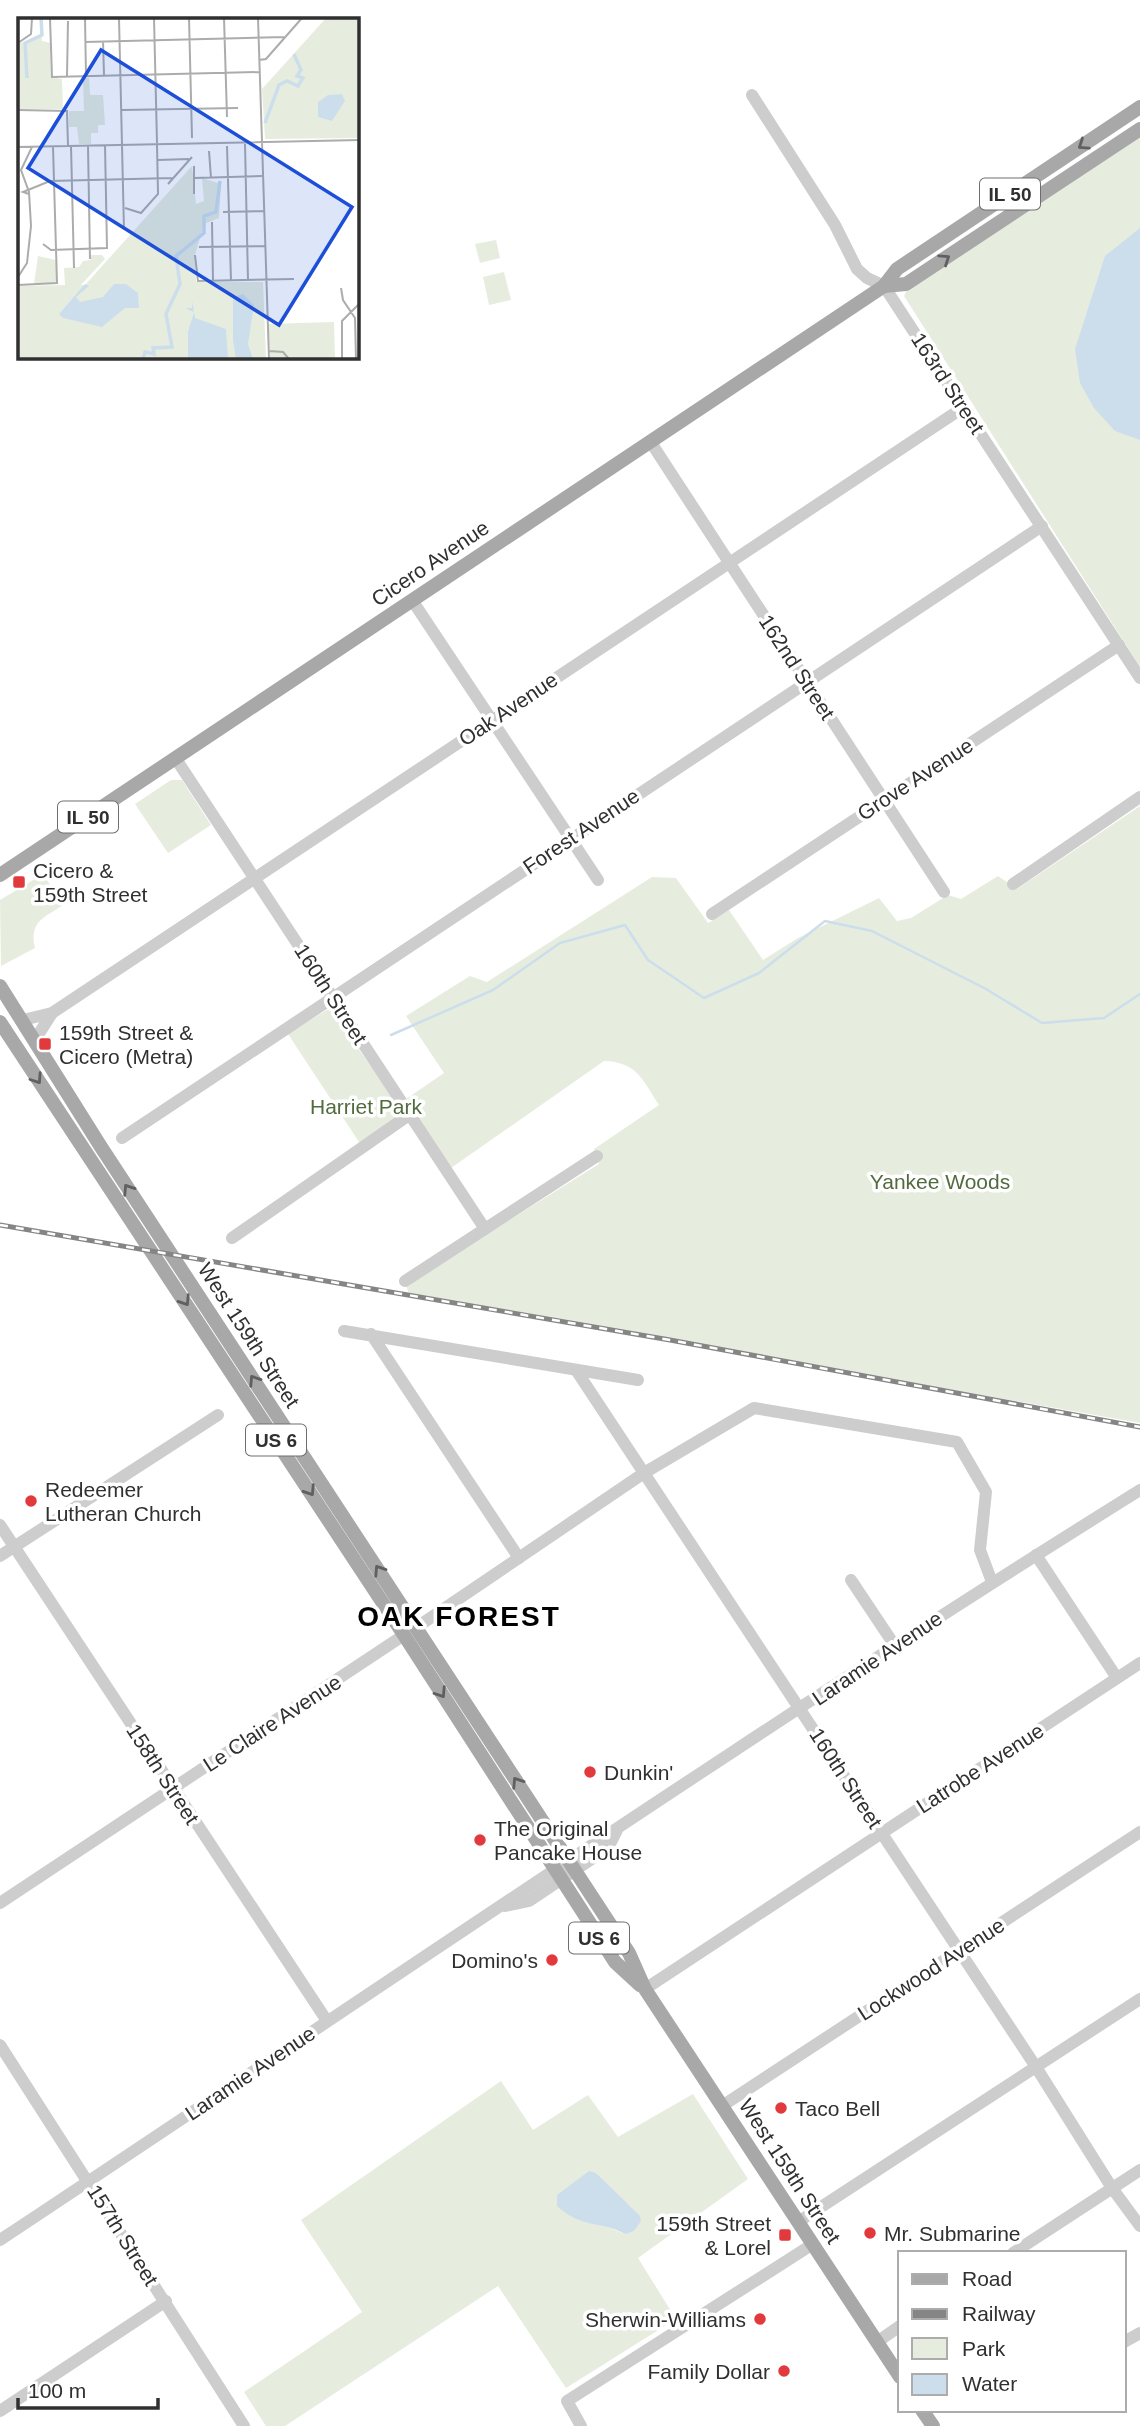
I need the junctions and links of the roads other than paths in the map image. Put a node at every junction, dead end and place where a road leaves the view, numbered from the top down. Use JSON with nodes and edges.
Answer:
{"nodes":[{"id":1,"x":752,"y":95,"type":"dead end"},
{"id":2,"x":1140,"y":107,"type":"edge"},
{"id":3,"x":1140,"y":129,"type":"edge"},
{"id":4,"x":884,"y":286,"type":"junction"},
{"id":5,"x":964,"y":407,"type":"junction"},
{"id":6,"x":650,"y":441,"type":"junction"},
{"id":7,"x":1042,"y":526,"type":"junction"},
{"id":8,"x":730,"y":563,"type":"junction"},
{"id":9,"x":412,"y":600,"type":"junction"},
{"id":10,"x":1119,"y":645,"type":"junction"},
{"id":11,"x":1140,"y":678,"type":"edge"},
{"id":12,"x":806,"y":681,"type":"junction"},
{"id":13,"x":491,"y":720,"type":"junction"},
{"id":14,"x":176,"y":759,"type":"junction"},
{"id":15,"x":1140,"y":797,"type":"edge"},
{"id":16,"x":883,"y":799,"type":"junction"},
{"id":17,"x":570,"y":838,"type":"junction"},
{"id":18,"x":0,"y":875,"type":"edge"},
{"id":19,"x":255,"y":878,"type":"junction"},
{"id":20,"x":598,"y":880,"type":"dead end"},
{"id":21,"x":1013,"y":884,"type":"dead end"},
{"id":22,"x":944,"y":892,"type":"dead end"},
{"id":23,"x":712,"y":914,"type":"dead end"},
{"id":24,"x":0,"y":986,"type":"edge"},
{"id":25,"x":332,"y":996,"type":"junction"},
{"id":26,"x":52,"y":1013,"type":"junction"},
{"id":27,"x":23,"y":1020,"type":"junction"},
{"id":28,"x":0,"y":1022,"type":"edge"},
{"id":29,"x":35,"y":1040,"type":"junction"},
{"id":30,"x":409,"y":1115,"type":"junction"},
{"id":31,"x":122,"y":1138,"type":"dead end"},
{"id":32,"x":597,"y":1156,"type":"dead end"},
{"id":33,"x":485,"y":1229,"type":"junction"},
{"id":34,"x":232,"y":1238,"type":"dead end"},
{"id":35,"x":405,"y":1281,"type":"dead end"},
{"id":36,"x":344,"y":1331,"type":"dead end"},
{"id":37,"x":371,"y":1334,"type":"junction"},
{"id":38,"x":576,"y":1370,"type":"junction"},
{"id":39,"x":638,"y":1380,"type":"dead end"},
{"id":40,"x":218,"y":1415,"type":"dead end"},
{"id":41,"x":644,"y":1473,"type":"junction"},
{"id":42,"x":1140,"y":1490,"type":"edge"},
{"id":43,"x":0,"y":1525,"type":"edge"},
{"id":44,"x":14,"y":1546,"type":"junction"},
{"id":45,"x":1036,"y":1555,"type":"junction"},
{"id":46,"x":0,"y":1556,"type":"edge"},
{"id":47,"x":519,"y":1558,"type":"junction"},
{"id":48,"x":851,"y":1580,"type":"dead end"},
{"id":49,"x":992,"y":1582,"type":"junction"},
{"id":50,"x":411,"y":1631,"type":"junction"},
{"id":51,"x":895,"y":1646,"type":"junction"},
{"id":52,"x":1140,"y":1663,"type":"edge"},
{"id":53,"x":1117,"y":1678,"type":"junction"},
{"id":54,"x":800,"y":1709,"type":"junction"},
{"id":55,"x":173,"y":1789,"type":"junction"},
{"id":56,"x":881,"y":1832,"type":"junction"},
{"id":57,"x":1140,"y":1832,"type":"edge"},
{"id":58,"x":572,"y":1865,"type":"junction"},
{"id":59,"x":557,"y":1874,"type":"junction"},
{"id":60,"x":0,"y":1903,"type":"edge"},
{"id":61,"x":957,"y":1952,"type":"junction"},
{"id":62,"x":645,"y":1989,"type":"junction"},
{"id":63,"x":1140,"y":1998,"type":"edge"},
{"id":64,"x":327,"y":2021,"type":"junction"},
{"id":65,"x":0,"y":2045,"type":"edge"},
{"id":66,"x":1036,"y":2067,"type":"junction"},
{"id":67,"x":722,"y":2106,"type":"junction"},
{"id":68,"x":1140,"y":2170,"type":"edge"},
{"id":69,"x":89,"y":2181,"type":"junction"},
{"id":70,"x":1112,"y":2188,"type":"junction"},
{"id":71,"x":798,"y":2222,"type":"junction"},
{"id":72,"x":1140,"y":2226,"type":"edge"},
{"id":73,"x":0,"y":2240,"type":"edge"},
{"id":74,"x":813,"y":2244,"type":"junction"},
{"id":75,"x":1016,"y":2251,"type":"edge"},
{"id":76,"x":166,"y":2301,"type":"junction"},
{"id":77,"x":898,"y":2327,"type":"edge"},
{"id":78,"x":877,"y":2342,"type":"junction"},
{"id":79,"x":898,"y":2374,"type":"edge"},
{"id":80,"x":0,"y":2411,"type":"edge"},
{"id":81,"x":241,"y":2425,"type":"edge"},
{"id":82,"x":581,"y":2426,"type":"edge"}],
"edges":[{"from":1,"to":4,"type":"street","name":"163rd Street"},
{"from":2,"to":4,"type":"main road","name":"Cicero Avenue","number":"IL 50","one_way":true},
{"from":4,"to":3,"type":"main road","name":"Cicero Avenue","number":"IL 50","one_way":true},
{"from":4,"to":5,"type":"street","name":"163rd Street"},
{"from":4,"to":6,"type":"main road","name":"Cicero Avenue","number":"IL 50"},
{"from":5,"to":7,"type":"street","name":"163rd Street"},
{"from":5,"to":8,"type":"street","name":"Oak Avenue"},
{"from":6,"to":8,"type":"street","name":"162nd Street"},
{"from":6,"to":9,"type":"main road","name":"Cicero Avenue","number":"IL 50"},
{"from":7,"to":10,"type":"street","name":"163rd Street"},
{"from":7,"to":12,"type":"street","name":"Forest Avenue"},
{"from":8,"to":12,"type":"street","name":"162nd Street"},
{"from":8,"to":13,"type":"street","name":"Oak Avenue"},
{"from":9,"to":13,"type":"street"},
{"from":9,"to":14,"type":"main road","name":"Cicero Avenue","number":"IL 50"},
{"from":10,"to":11,"type":"street","name":"163rd Street"},
{"from":10,"to":16,"type":"street","name":"Grove Avenue"},
{"from":12,"to":16,"type":"street","name":"162nd Street"},
{"from":12,"to":17,"type":"street","name":"Forest Avenue"},
{"from":13,"to":17,"type":"street"},
{"from":13,"to":19,"type":"street","name":"Oak Avenue"},
{"from":14,"to":18,"type":"main road","name":"Cicero Avenue","number":"IL 50"},
{"from":14,"to":19,"type":"street","name":"160th Street"},
{"from":15,"to":21,"type":"street"},
{"from":16,"to":22,"type":"street","name":"162nd Street"},
{"from":16,"to":23,"type":"street","name":"Grove Avenue"},
{"from":17,"to":20,"type":"street"},
{"from":17,"to":25,"type":"street","name":"Forest Avenue"},
{"from":19,"to":25,"type":"street","name":"160th Street"},
{"from":19,"to":26,"type":"street","name":"Oak Avenue"},
{"from":24,"to":27,"type":"main road","name":"West 159th Street","number":"US 6"},
{"from":25,"to":30,"type":"street","name":"160th Street"},
{"from":25,"to":31,"type":"street","name":"Forest Avenue"},
{"from":26,"to":27,"type":"street","name":"Oak Avenue"},
{"from":26,"to":29,"type":"street","name":"Oak Avenue"},
{"from":27,"to":29,"type":"main road","name":"West 159th Street","number":"US 6"},
{"from":28,"to":50,"type":"main road","name":"West 159th Street","number":"US 6","one_way":true},
{"from":50,"to":29,"type":"main road","name":"West 159th Street","number":"US 6","one_way":true},
{"from":30,"to":33,"type":"street","name":"160th Street"},
{"from":30,"to":34,"type":"street"},
{"from":32,"to":33,"type":"street"},
{"from":33,"to":35,"type":"street"},
{"from":36,"to":37,"type":"street"},
{"from":37,"to":38,"type":"street"},
{"from":37,"to":47,"type":"street"},
{"from":38,"to":39,"type":"street"},
{"from":38,"to":41,"type":"street","name":"160th Street"},
{"from":40,"to":44,"type":"street"},
{"from":41,"to":47,"type":"street","name":"Le Claire Avenue"},
{"from":41,"to":49,"type":"street","name":"Le Claire Avenue"},
{"from":41,"to":54,"type":"street","name":"160th Street"},
{"from":42,"to":45,"type":"street","name":"Laramie Avenue"},
{"from":43,"to":44,"type":"street","name":"158th Street"},
{"from":44,"to":46,"type":"street"},
{"from":44,"to":55,"type":"street","name":"158th Street"},
{"from":45,"to":49,"type":"street","name":"Laramie Avenue"},
{"from":45,"to":53,"type":"street"},
{"from":47,"to":50,"type":"street","name":"Le Claire Avenue"},
{"from":48,"to":51,"type":"street"},
{"from":49,"to":51,"type":"street","name":"Laramie Avenue"},
{"from":50,"to":55,"type":"street","name":"Le Claire Avenue"},
{"from":58,"to":50,"type":"main road","name":"West 159th Street","number":"US 6","one_way":true},
{"from":50,"to":59,"type":"main road","name":"West 159th Street","number":"US 6","one_way":true},
{"from":51,"to":54,"type":"street","name":"Laramie Avenue"},
{"from":52,"to":53,"type":"street","name":"Latrobe Avenue"},
{"from":53,"to":56,"type":"street","name":"Latrobe Avenue"},
{"from":54,"to":56,"type":"street","name":"160th Street"},
{"from":54,"to":58,"type":"street","name":"Laramie Avenue"},
{"from":55,"to":60,"type":"street","name":"Le Claire Avenue"},
{"from":55,"to":64,"type":"street","name":"158th Street"},
{"from":56,"to":61,"type":"street","name":"160th Street"},
{"from":56,"to":62,"type":"street","name":"Latrobe Avenue"},
{"from":57,"to":61,"type":"street","name":"Lockwood Avenue"},
{"from":58,"to":59,"type":"street","name":"Laramie Avenue"},
{"from":58,"to":62,"type":"main road","name":"West 159th Street","number":"US 6"},
{"from":59,"to":62,"type":"main road","name":"West 159th Street","number":"US 6"},
{"from":59,"to":64,"type":"street","name":"Laramie Avenue"},
{"from":61,"to":66,"type":"street","name":"160th Street"},
{"from":61,"to":67,"type":"street","name":"Lockwood Avenue"},
{"from":62,"to":67,"type":"main road","name":"West 159th Street","number":"US 6"},
{"from":63,"to":66,"type":"street"},
{"from":64,"to":69,"type":"street","name":"Laramie Avenue"},
{"from":65,"to":69,"type":"street","name":"157th Street"},
{"from":66,"to":70,"type":"street","name":"160th Street"},
{"from":66,"to":71,"type":"street"},
{"from":67,"to":71,"type":"main road","name":"West 159th Street","number":"US 6"},
{"from":68,"to":70,"type":"street"},
{"from":69,"to":73,"type":"street","name":"Laramie Avenue"},
{"from":69,"to":76,"type":"street","name":"157th Street"},
{"from":70,"to":72,"type":"street","name":"160th Street"},
{"from":70,"to":75,"type":"street"},
{"from":71,"to":74,"type":"main road","name":"West 159th Street","number":"US 6"},
{"from":74,"to":78,"type":"main road","name":"West 159th Street","number":"US 6"},
{"from":74,"to":82,"type":"street"},
{"from":76,"to":80,"type":"street"},
{"from":76,"to":81,"type":"street","name":"157th Street"},
{"from":77,"to":78,"type":"street"},
{"from":78,"to":79,"type":"main road","name":"West 159th Street","number":"US 6"}]}
